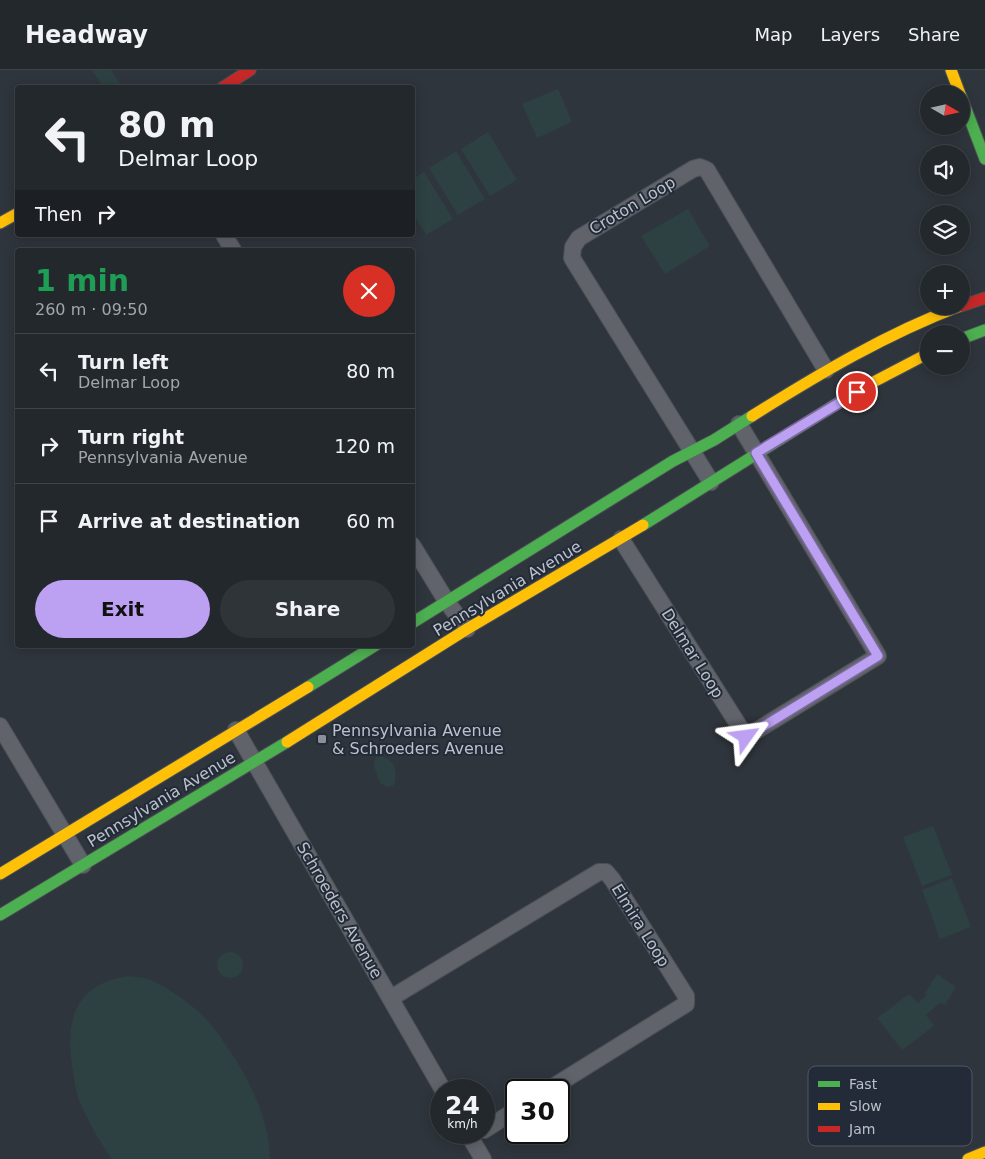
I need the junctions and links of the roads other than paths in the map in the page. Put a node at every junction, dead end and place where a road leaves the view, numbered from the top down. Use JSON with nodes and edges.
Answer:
{"nodes":[{"id":1,"x":250,"y":70,"type":"edge"},
{"id":2,"x":951,"y":70,"type":"edge"},
{"id":3,"x":227,"y":85,"type":"edge"},
{"id":4,"x":957,"y":85,"type":"edge"},
{"id":5,"x":970,"y":119,"type":"edge"},
{"id":6,"x":985,"y":159,"type":"edge"},
{"id":7,"x":15,"y":215,"type":"edge"},
{"id":8,"x":0,"y":224,"type":"edge"},
{"id":9,"x":225,"y":237,"type":"edge"},
{"id":10,"x":232,"y":248,"type":"edge"},
{"id":11,"x":985,"y":298,"type":"edge"},
{"id":12,"x":970,"y":303,"type":"edge"},
{"id":13,"x":937,"y":315,"type":"edge"},
{"id":14,"x":985,"y":330,"type":"edge"},
{"id":15,"x":970,"y":336,"type":"edge"},
{"id":16,"x":920,"y":358,"type":"edge"},
{"id":17,"x":826,"y":370,"type":"junction"},
{"id":18,"x":739,"y":424,"type":"junction"},
{"id":19,"x":693,"y":453,"type":"junction"},
{"id":20,"x":756,"y":453,"type":"junction"},
{"id":21,"x":711,"y":482,"type":"junction"},
{"id":22,"x":621,"y":539,"type":"junction"},
{"id":23,"x":415,"y":550,"type":"edge"},
{"id":24,"x":447,"y":602,"type":"junction"},
{"id":25,"x":415,"y":621,"type":"edge"},
{"id":26,"x":467,"y":629,"type":"junction"},
{"id":27,"x":371,"y":648,"type":"edge"},
{"id":28,"x":0,"y":726,"type":"edge"},
{"id":29,"x":236,"y":730,"type":"junction"},
{"id":30,"x":255,"y":762,"type":"junction"},
{"id":31,"x":64,"y":835,"type":"junction"},
{"id":32,"x":83,"y":865,"type":"junction"},
{"id":33,"x":0,"y":874,"type":"edge"},
{"id":34,"x":0,"y":915,"type":"edge"},
{"id":35,"x":391,"y":998,"type":"junction"},
{"id":36,"x":437,"y":1079,"type":"edge"},
{"id":37,"x":566,"y":1079,"type":"edge"},
{"id":38,"x":478,"y":1144,"type":"edge"},
{"id":39,"x":985,"y":1152,"type":"edge"},
{"id":40,"x":483,"y":1159,"type":"edge"},
{"id":41,"x":968,"y":1159,"type":"edge"}],
"edges":[{"from":1,"to":3,"type":"main road"},
{"from":2,"to":4,"type":"main road"},
{"from":5,"to":6,"type":"main road"},
{"from":7,"to":8,"type":"main road"},
{"from":9,"to":10,"type":"street"},
{"from":11,"to":12,"type":"main road","name":"Pennsylvania Avenue"},
{"from":13,"to":17,"type":"main road","name":"Pennsylvania Avenue"},
{"from":14,"to":15,"type":"main road"},
{"from":16,"to":20,"type":"main road","name":"Pennsylvania Avenue"},
{"from":17,"to":18,"type":"main road","name":"Pennsylvania Avenue"},
{"from":17,"to":19,"type":"street","name":"Croton Loop"},
{"from":18,"to":19,"type":"main road","name":"Pennsylvania Avenue"},
{"from":18,"to":20,"type":"street","name":"Delmar Loop"},
{"from":19,"to":21,"type":"street","name":"Croton Loop"},
{"from":19,"to":24,"type":"main road","name":"Pennsylvania Avenue"},
{"from":20,"to":21,"type":"main road","name":"Pennsylvania Avenue"},
{"from":20,"to":22,"type":"street","name":"Delmar Loop"},
{"from":21,"to":22,"type":"main road","name":"Pennsylvania Avenue"},
{"from":22,"to":26,"type":"main road","name":"Pennsylvania Avenue"},
{"from":23,"to":24,"type":"street"},
{"from":24,"to":25,"type":"main road","name":"Pennsylvania Avenue"},
{"from":24,"to":26,"type":"street"},
{"from":26,"to":30,"type":"main road","name":"Pennsylvania Avenue"},
{"from":27,"to":29,"type":"main road","name":"Pennsylvania Avenue"},
{"from":28,"to":31,"type":"street"},
{"from":29,"to":30,"type":"street","name":"Schroeders Avenue"},
{"from":29,"to":31,"type":"main road","name":"Pennsylvania Avenue"},
{"from":30,"to":32,"type":"main road","name":"Pennsylvania Avenue"},
{"from":30,"to":35,"type":"street","name":"Schroeders Avenue"},
{"from":31,"to":32,"type":"street"},
{"from":31,"to":33,"type":"main road","name":"Pennsylvania Avenue"},
{"from":32,"to":34,"type":"main road","name":"Pennsylvania Avenue"},
{"from":35,"to":36,"type":"street","name":"Schroeders Avenue"},
{"from":35,"to":37,"type":"street","name":"Elmira Loop"},
{"from":38,"to":40,"type":"street"},
{"from":39,"to":41,"type":"main road"}]}
